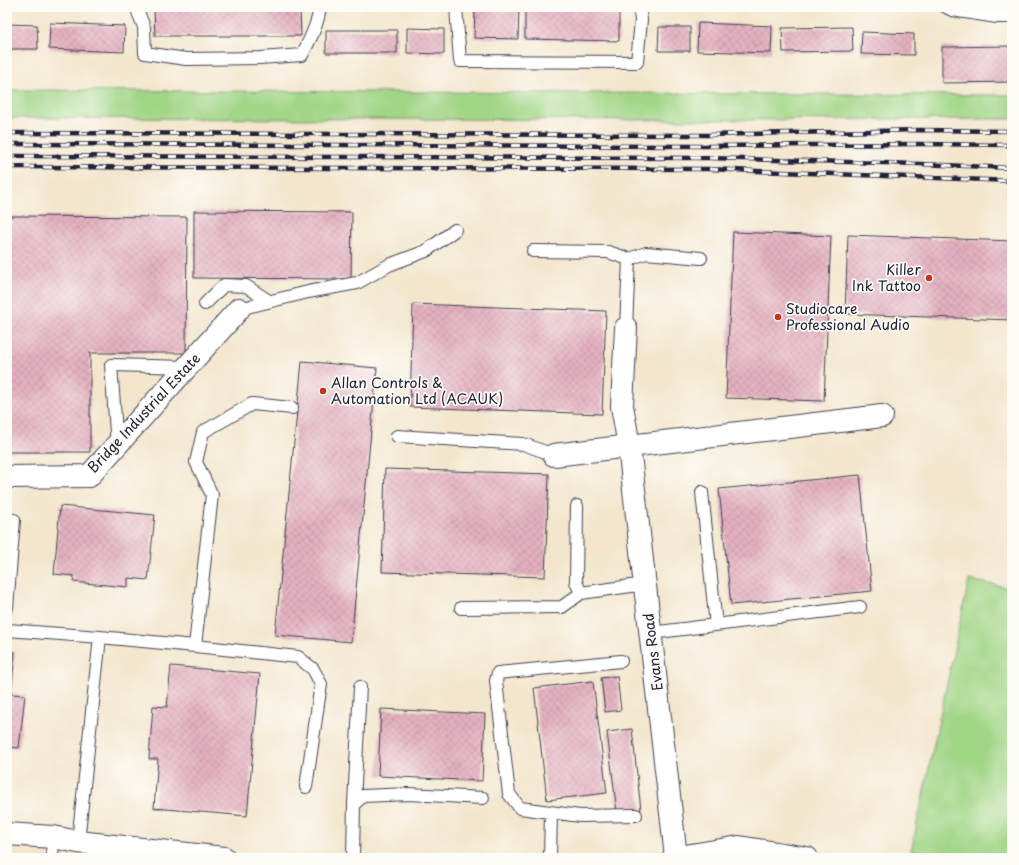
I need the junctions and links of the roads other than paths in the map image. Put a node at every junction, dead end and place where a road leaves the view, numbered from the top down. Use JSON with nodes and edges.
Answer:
{"nodes":[{"id":1,"x":136,"y":7,"type":"edge"},
{"id":2,"x":320,"y":7,"type":"edge"},
{"id":3,"x":456,"y":7,"type":"edge"},
{"id":4,"x":639,"y":7,"type":"edge"},
{"id":5,"x":946,"y":7,"type":"edge"},
{"id":6,"x":1012,"y":17,"type":"edge"},
{"id":7,"x":455,"y":230,"type":"dead end"},
{"id":8,"x":533,"y":251,"type":"dead end"},
{"id":9,"x":701,"y":258,"type":"dead end"},
{"id":10,"x":629,"y":259,"type":"junction"},
{"id":11,"x":269,"y":301,"type":"junction"},
{"id":12,"x":205,"y":304,"type":"dead end"},
{"id":13,"x":239,"y":309,"type":"joint"},
{"id":14,"x":626,"y":328,"type":"joint"},
{"id":15,"x":187,"y":367,"type":"junction"},
{"id":16,"x":292,"y":408,"type":"dead end"},
{"id":17,"x":882,"y":416,"type":"dead end"},
{"id":18,"x":396,"y":436,"type":"dead end"},
{"id":19,"x":117,"y":446,"type":"junction"},
{"id":20,"x":629,"y":446,"type":"junction"},
{"id":21,"x":554,"y":456,"type":"joint"},
{"id":22,"x":7,"y":477,"type":"edge"},
{"id":23,"x":702,"y":492,"type":"dead end"},
{"id":24,"x":577,"y":506,"type":"dead end"},
{"id":25,"x":14,"y":520,"type":"dead end"},
{"id":26,"x":645,"y":584,"type":"junction"},
{"id":27,"x":581,"y":593,"type":"junction"},
{"id":28,"x":860,"y":607,"type":"dead end"},
{"id":29,"x":7,"y":608,"type":"edge"},
{"id":30,"x":460,"y":608,"type":"dead end"},
{"id":31,"x":716,"y":625,"type":"junction"},
{"id":32,"x":7,"y":630,"type":"edge"},
{"id":33,"x":651,"y":633,"type":"junction"},
{"id":34,"x":100,"y":637,"type":"junction"},
{"id":35,"x":195,"y":646,"type":"junction"},
{"id":36,"x":621,"y":661,"type":"dead end"},
{"id":37,"x":360,"y":687,"type":"dead end"},
{"id":38,"x":306,"y":788,"type":"dead end"},
{"id":39,"x":483,"y":798,"type":"dead end"},
{"id":40,"x":354,"y":804,"type":"junction"},
{"id":41,"x":551,"y":812,"type":"junction"},
{"id":42,"x":636,"y":815,"type":"dead end"},
{"id":43,"x":7,"y":834,"type":"edge"},
{"id":44,"x":78,"y":842,"type":"junction"},
{"id":45,"x":52,"y":848,"type":"edge"},
{"id":46,"x":675,"y":857,"type":"edge"},
{"id":47,"x":224,"y":858,"type":"edge"},
{"id":48,"x":353,"y":858,"type":"edge"},
{"id":49,"x":550,"y":858,"type":"edge"},
{"id":50,"x":806,"y":858,"type":"edge"}],
"edges":[{"from":1,"to":2,"type":"lane"},
{"from":3,"to":4,"type":"lane"},
{"from":5,"to":6,"type":"lane"},
{"from":7,"to":11,"type":"lane"},
{"from":8,"to":10,"type":"lane"},
{"from":9,"to":10,"type":"lane"},
{"from":10,"to":14,"type":"lane"},
{"from":11,"to":12,"type":"lane"},
{"from":11,"to":13,"type":"lane"},
{"from":13,"to":15,"type":"street","name":"Bridge Industrial Estate"},
{"from":14,"to":20,"type":"street","name":"Evans Road"},
{"from":15,"to":19,"type":"street","name":"Bridge Industrial Estate"},
{"from":15,"to":19,"type":"lane"},
{"from":16,"to":35,"type":"lane"},
{"from":17,"to":20,"type":"street"},
{"from":18,"to":21,"type":"lane"},
{"from":19,"to":22,"type":"street","name":"Bridge Industrial Estate"},
{"from":20,"to":21,"type":"street"},
{"from":20,"to":26,"type":"street","name":"Evans Road"},
{"from":23,"to":31,"type":"lane"},
{"from":24,"to":27,"type":"lane"},
{"from":25,"to":29,"type":"lane"},
{"from":26,"to":27,"type":"lane"},
{"from":26,"to":33,"type":"street","name":"Evans Road"},
{"from":27,"to":30,"type":"lane"},
{"from":28,"to":31,"type":"lane"},
{"from":31,"to":33,"type":"lane"},
{"from":32,"to":34,"type":"lane"},
{"from":33,"to":46,"type":"street","name":"Evans Road"},
{"from":34,"to":35,"type":"lane"},
{"from":34,"to":44,"type":"lane"},
{"from":35,"to":38,"type":"lane"},
{"from":36,"to":41,"type":"lane"},
{"from":37,"to":40,"type":"lane"},
{"from":39,"to":40,"type":"lane"},
{"from":40,"to":48,"type":"lane"},
{"from":41,"to":42,"type":"lane"},
{"from":41,"to":49,"type":"lane"},
{"from":43,"to":45,"type":"street"},
{"from":44,"to":45,"type":"street"},
{"from":44,"to":47,"type":"street"},
{"from":46,"to":50,"type":"street","name":"Evans Road"}]}
